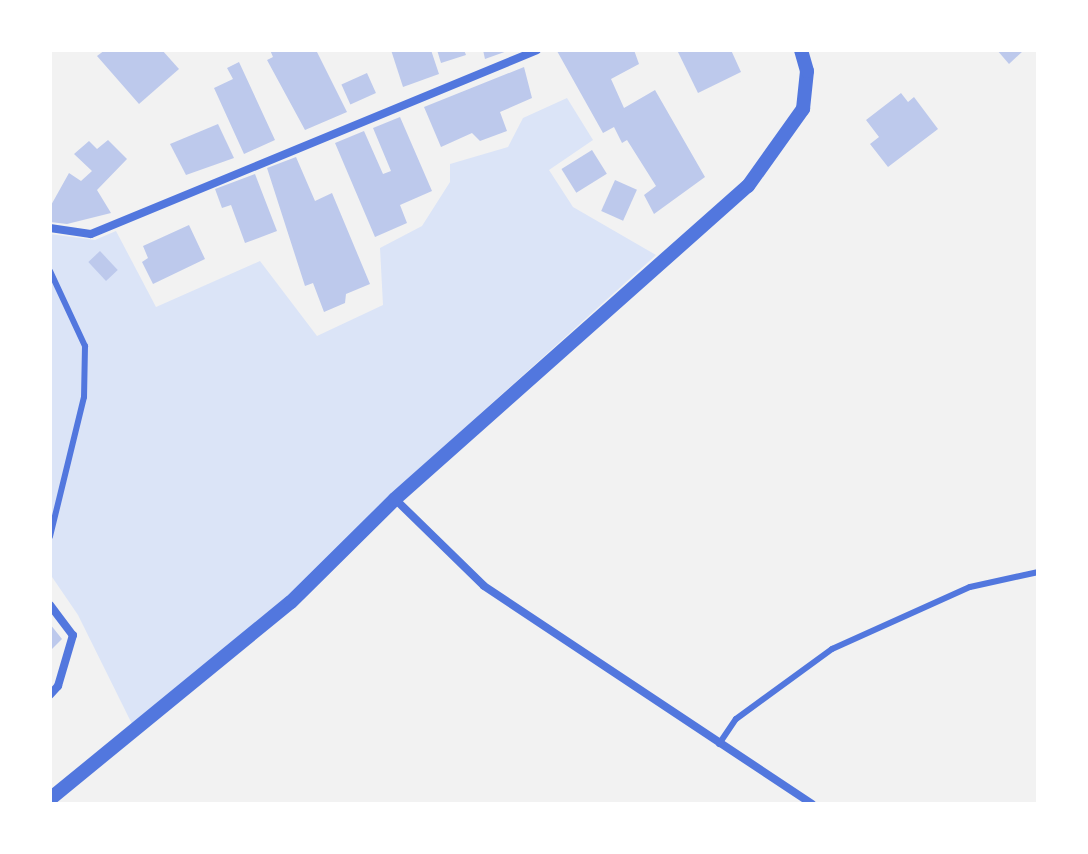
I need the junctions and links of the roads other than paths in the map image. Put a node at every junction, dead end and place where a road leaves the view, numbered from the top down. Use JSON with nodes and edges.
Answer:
{"nodes":[{"id":1,"x":537,"y":50,"type":"edge"},
{"id":2,"x":801,"y":50,"type":"edge"},
{"id":3,"x":50,"y":228,"type":"edge"},
{"id":4,"x":50,"y":271,"type":"edge"},
{"id":5,"x":395,"y":499,"type":"junction"},
{"id":6,"x":50,"y":537,"type":"edge"},
{"id":7,"x":1038,"y":572,"type":"edge"},
{"id":8,"x":50,"y":605,"type":"edge"},
{"id":9,"x":50,"y":695,"type":"edge"},
{"id":10,"x":719,"y":744,"type":"junction"},
{"id":11,"x":50,"y":799,"type":"edge"},
{"id":12,"x":812,"y":804,"type":"edge"}],
"edges":[{"from":1,"to":3,"type":"street"},
{"from":2,"to":5,"type":"street"},
{"from":4,"to":6,"type":"lane"},
{"from":5,"to":10,"type":"street"},
{"from":5,"to":11,"type":"street"},
{"from":7,"to":10,"type":"lane"},
{"from":8,"to":9,"type":"street"},
{"from":10,"to":12,"type":"street"}]}
